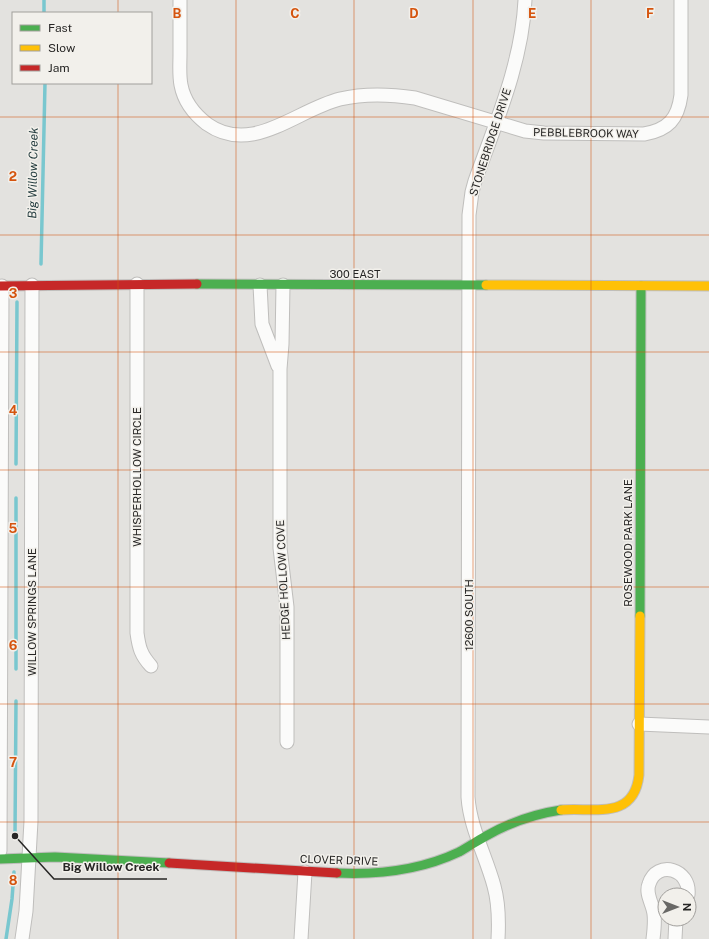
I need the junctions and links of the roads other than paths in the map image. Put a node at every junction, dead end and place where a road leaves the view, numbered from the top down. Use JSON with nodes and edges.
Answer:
{"nodes":[{"id":1,"x":180,"y":0,"type":"edge"},
{"id":2,"x":525,"y":0,"type":"edge"},
{"id":3,"x":682,"y":0,"type":"edge"},
{"id":4,"x":496,"y":122,"type":"junction"},
{"id":5,"x":137,"y":284,"type":"junction"},
{"id":6,"x":32,"y":285,"type":"junction"},
{"id":7,"x":260,"y":285,"type":"junction"},
{"id":8,"x":283,"y":285,"type":"junction"},
{"id":9,"x":1,"y":286,"type":"edge"},
{"id":10,"x":469,"y":286,"type":"junction"},
{"id":11,"x":641,"y":286,"type":"junction"},
{"id":12,"x":709,"y":286,"type":"edge"},
{"id":13,"x":280,"y":369,"type":"junction"},
{"id":14,"x":151,"y":666,"type":"dead end"},
{"id":15,"x":640,"y":724,"type":"junction"},
{"id":16,"x":709,"y":727,"type":"edge"},
{"id":17,"x":287,"y":742,"type":"dead end"},
{"id":18,"x":631,"y":798,"type":"joint"},
{"id":19,"x":478,"y":840,"type":"junction"},
{"id":20,"x":0,"y":850,"type":"edge"},
{"id":21,"x":30,"y":858,"type":"junction"},
{"id":22,"x":0,"y":859,"type":"edge"},
{"id":23,"x":305,"y":872,"type":"junction"},
{"id":24,"x":687,"y":887,"type":"edge"},
{"id":25,"x":676,"y":927,"type":"edge"},
{"id":26,"x":22,"y":939,"type":"edge"},
{"id":27,"x":301,"y":939,"type":"edge"},
{"id":28,"x":498,"y":939,"type":"edge"},
{"id":29,"x":653,"y":939,"type":"edge"},
{"id":30,"x":675,"y":939,"type":"edge"}],
"edges":[{"from":1,"to":4,"type":"street","name":"PEBBLEBROOK WAY"},
{"from":2,"to":4,"type":"street","name":"STONEBRIDGE DRIVE"},
{"from":3,"to":4,"type":"street","name":"PEBBLEBROOK WAY"},
{"from":4,"to":10,"type":"street","name":"STONEBRIDGE DRIVE"},
{"from":5,"to":6,"type":"street","name":"300 EAST"},
{"from":5,"to":7,"type":"street","name":"300 EAST"},
{"from":5,"to":14,"type":"street","name":"WHISPERHOLLOW CIRCLE"},
{"from":6,"to":9,"type":"street","name":"300 EAST"},
{"from":6,"to":21,"type":"street","name":"WILLOW SPRINGS LANE"},
{"from":7,"to":8,"type":"street","name":"300 EAST"},
{"from":7,"to":13,"type":"street","name":"HEDGE HOLLOW COVE"},
{"from":8,"to":10,"type":"street","name":"300 EAST"},
{"from":8,"to":13,"type":"street","name":"HEDGE HOLLOW COVE"},
{"from":9,"to":20,"type":"street"},
{"from":10,"to":11,"type":"street","name":"300 EAST"},
{"from":10,"to":19,"type":"street","name":"12600 SOUTH"},
{"from":11,"to":12,"type":"street","name":"300 EAST"},
{"from":11,"to":15,"type":"street","name":"ROSEWOOD PARK LANE"},
{"from":13,"to":17,"type":"street","name":"HEDGE HOLLOW COVE"},
{"from":15,"to":16,"type":"street"},
{"from":15,"to":18,"type":"street","name":"ROSEWOOD PARK LANE"},
{"from":18,"to":19,"type":"street","name":"CLOVER DRIVE"},
{"from":19,"to":23,"type":"street","name":"CLOVER DRIVE"},
{"from":19,"to":28,"type":"street","name":"12600 SOUTH"},
{"from":21,"to":22,"type":"street","name":"CLOVER DRIVE"},
{"from":21,"to":23,"type":"street","name":"CLOVER DRIVE"},
{"from":21,"to":26,"type":"street","name":"WILLOW SPRINGS LANE"},
{"from":23,"to":27,"type":"street"},
{"from":24,"to":29,"type":"street"},
{"from":25,"to":30,"type":"street"}]}
